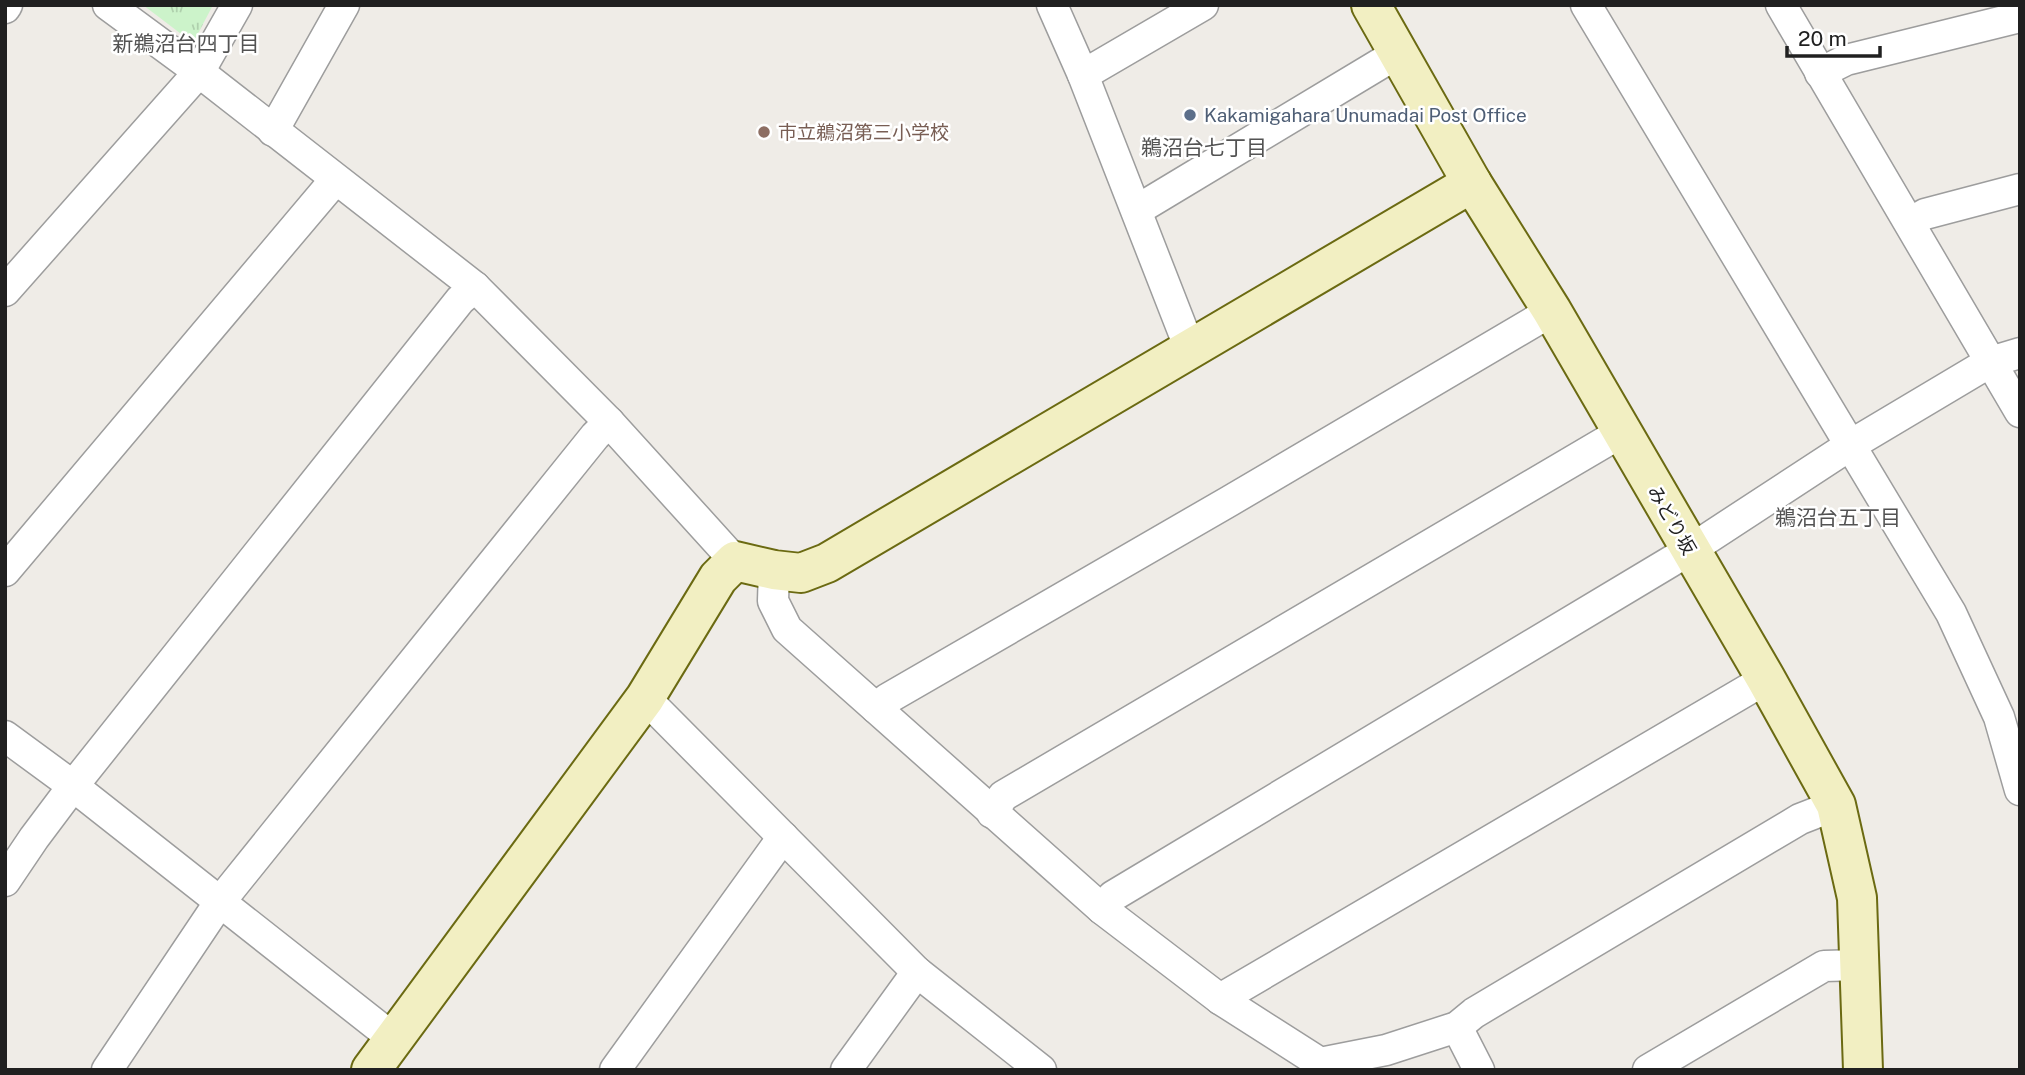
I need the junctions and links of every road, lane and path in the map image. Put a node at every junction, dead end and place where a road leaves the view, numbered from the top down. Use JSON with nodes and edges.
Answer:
{"nodes":[{"id":1,"x":108,"y":5,"type":"edge"},
{"id":2,"x":237,"y":5,"type":"edge"},
{"id":3,"x":344,"y":5,"type":"edge"},
{"id":4,"x":1052,"y":5,"type":"edge"},
{"id":5,"x":1203,"y":5,"type":"edge"},
{"id":6,"x":1371,"y":5,"type":"edge"},
{"id":7,"x":1586,"y":5,"type":"edge"},
{"id":8,"x":1781,"y":5,"type":"edge"},
{"id":9,"x":2020,"y":17,"type":"edge"},
{"id":10,"x":1398,"y":53,"type":"junction"},
{"id":11,"x":199,"y":72,"type":"junction"},
{"id":12,"x":1820,"y":73,"type":"junction"},
{"id":13,"x":1083,"y":75,"type":"junction"},
{"id":14,"x":273,"y":131,"type":"junction"},
{"id":15,"x":335,"y":180,"type":"junction"},
{"id":16,"x":1472,"y":183,"type":"junction"},
{"id":17,"x":2020,"y":189,"type":"edge"},
{"id":18,"x":1135,"y":206,"type":"junction"},
{"id":19,"x":1910,"y":223,"type":"junction"},
{"id":20,"x":475,"y":287,"type":"junction"},
{"id":21,"x":5,"y":291,"type":"edge"},
{"id":22,"x":1552,"y":311,"type":"junction"},
{"id":23,"x":1190,"y":349,"type":"junction"},
{"id":24,"x":2020,"y":353,"type":"edge"},
{"id":25,"x":1990,"y":362,"type":"junction"},
{"id":26,"x":2020,"y":412,"type":"edge"},
{"id":27,"x":609,"y":422,"type":"junction"},
{"id":28,"x":1622,"y":432,"type":"junction"},
{"id":29,"x":1849,"y":446,"type":"junction"},
{"id":30,"x":1690,"y":550,"type":"junction"},
{"id":31,"x":735,"y":561,"type":"junction"},
{"id":32,"x":774,"y":570,"type":"junction"},
{"id":33,"x":5,"y":571,"type":"edge"},
{"id":34,"x":1766,"y":679,"type":"junction"},
{"id":35,"x":645,"y":698,"type":"junction"},
{"id":36,"x":876,"y":708,"type":"junction"},
{"id":37,"x":5,"y":736,"type":"edge"},
{"id":38,"x":73,"y":786,"type":"junction"},
{"id":39,"x":2020,"y":790,"type":"edge"},
{"id":40,"x":1836,"y":805,"type":"junction"},
{"id":41,"x":992,"y":813,"type":"junction"},
{"id":42,"x":783,"y":837,"type":"junction"},
{"id":43,"x":5,"y":881,"type":"edge"},
{"id":44,"x":219,"y":903,"type":"junction"},
{"id":45,"x":1102,"y":909,"type":"junction"},
{"id":46,"x":1860,"y":965,"type":"junction"},
{"id":47,"x":917,"y":972,"type":"junction"},
{"id":48,"x":1220,"y":999,"type":"junction"},
{"id":49,"x":1457,"y":1027,"type":"junction"},
{"id":50,"x":394,"y":1039,"type":"junction"},
{"id":51,"x":107,"y":1070,"type":"edge"},
{"id":52,"x":371,"y":1070,"type":"edge"},
{"id":53,"x":615,"y":1070,"type":"edge"},
{"id":54,"x":846,"y":1070,"type":"edge"},
{"id":55,"x":1041,"y":1070,"type":"edge"},
{"id":56,"x":1479,"y":1070,"type":"edge"},
{"id":57,"x":1648,"y":1070,"type":"edge"},
{"id":58,"x":1863,"y":1070,"type":"edge"}],
"edges":[{"from":1,"to":11,"type":"street"},
{"from":2,"to":11,"type":"street"},
{"from":3,"to":14,"type":"street"},
{"from":4,"to":13,"type":"street"},
{"from":5,"to":13,"type":"street"},
{"from":6,"to":10,"type":"street","name":"みどり坂"},
{"from":7,"to":29,"type":"street"},
{"from":8,"to":12,"type":"street"},
{"from":9,"to":12,"type":"street"},
{"from":10,"to":16,"type":"street","name":"みどり坂"},
{"from":10,"to":18,"type":"street"},
{"from":11,"to":14,"type":"street"},
{"from":11,"to":21,"type":"street"},
{"from":12,"to":19,"type":"street"},
{"from":13,"to":18,"type":"street"},
{"from":14,"to":15,"type":"street"},
{"from":15,"to":20,"type":"street"},
{"from":15,"to":33,"type":"street"},
{"from":16,"to":22,"type":"street","name":"みどり坂"},
{"from":16,"to":23,"type":"street"},
{"from":17,"to":19,"type":"street"},
{"from":18,"to":23,"type":"street"},
{"from":19,"to":25,"type":"street"},
{"from":20,"to":27,"type":"street"},
{"from":20,"to":38,"type":"street"},
{"from":22,"to":28,"type":"street","name":"みどり坂"},
{"from":22,"to":36,"type":"street"},
{"from":23,"to":32,"type":"street"},
{"from":24,"to":25,"type":"street"},
{"from":25,"to":26,"type":"street"},
{"from":25,"to":29,"type":"street"},
{"from":27,"to":31,"type":"street"},
{"from":27,"to":44,"type":"street"},
{"from":28,"to":30,"type":"street","name":"みどり坂"},
{"from":28,"to":41,"type":"street"},
{"from":29,"to":30,"type":"street"},
{"from":29,"to":39,"type":"street"},
{"from":30,"to":34,"type":"street","name":"みどり坂"},
{"from":30,"to":45,"type":"street"},
{"from":31,"to":32,"type":"street"},
{"from":31,"to":35,"type":"street"},
{"from":32,"to":36,"type":"street"},
{"from":34,"to":40,"type":"street","name":"みどり坂"},
{"from":34,"to":48,"type":"street"},
{"from":35,"to":42,"type":"street"},
{"from":35,"to":50,"type":"street"},
{"from":36,"to":41,"type":"street"},
{"from":37,"to":38,"type":"street"},
{"from":38,"to":43,"type":"street"},
{"from":38,"to":44,"type":"street"},
{"from":40,"to":46,"type":"street","name":"みどり坂"},
{"from":40,"to":49,"type":"street"},
{"from":41,"to":45,"type":"street"},
{"from":42,"to":47,"type":"street"},
{"from":42,"to":53,"type":"street"},
{"from":44,"to":50,"type":"street"},
{"from":44,"to":51,"type":"street"},
{"from":45,"to":48,"type":"street"},
{"from":46,"to":57,"type":"street"},
{"from":46,"to":58,"type":"street","name":"みどり坂"},
{"from":47,"to":54,"type":"street"},
{"from":47,"to":55,"type":"street"},
{"from":48,"to":49,"type":"street"},
{"from":49,"to":56,"type":"street"},
{"from":50,"to":52,"type":"street"}]}
